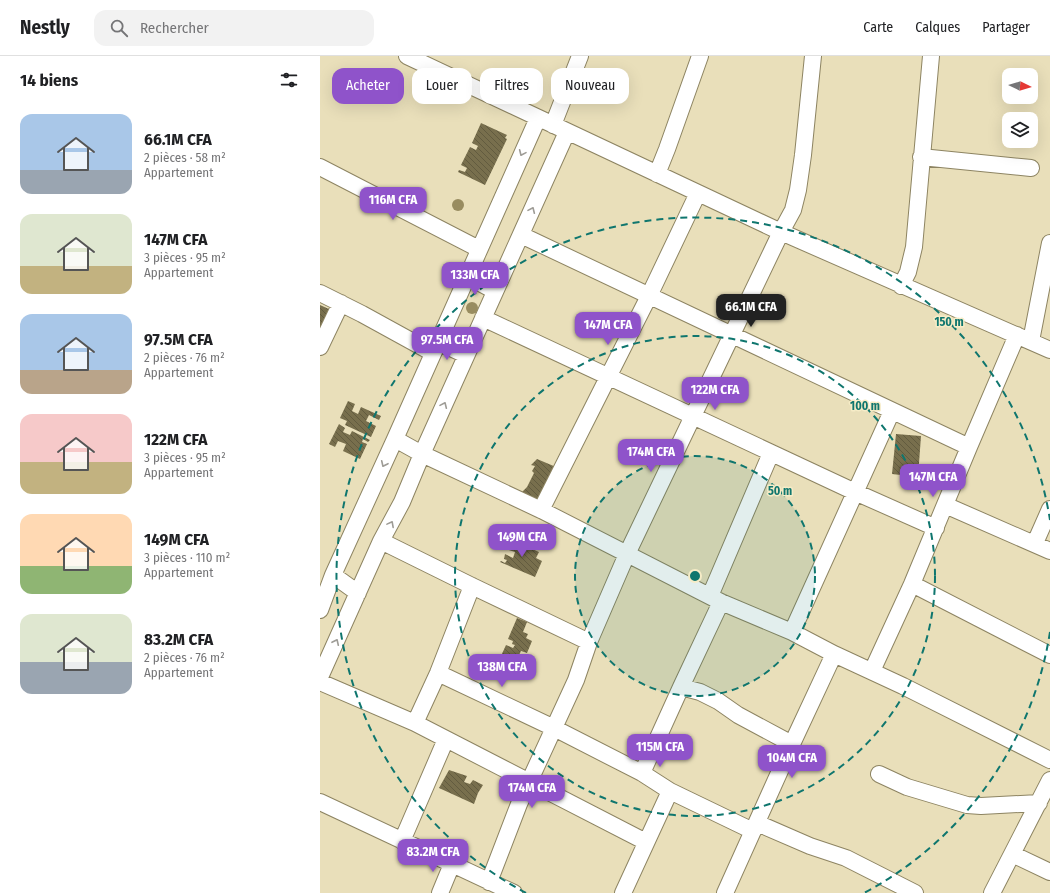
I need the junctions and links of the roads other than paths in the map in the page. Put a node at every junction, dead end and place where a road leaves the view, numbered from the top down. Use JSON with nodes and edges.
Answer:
{"nodes":[{"id":1,"x":407,"y":56,"type":"edge"},
{"id":2,"x":580,"y":56,"type":"edge"},
{"id":3,"x":700,"y":56,"type":"edge"},
{"id":4,"x":813,"y":56,"type":"edge"},
{"id":5,"x":931,"y":56,"type":"edge"},
{"id":6,"x":538,"y":118,"type":"junction"},
{"id":7,"x":553,"y":125,"type":"junction"},
{"id":8,"x":567,"y":132,"type":"junction"},
{"id":9,"x":921,"y":157,"type":"junction"},
{"id":10,"x":320,"y":168,"type":"edge"},
{"id":11,"x":1031,"y":168,"type":"dead end"},
{"id":12,"x":657,"y":174,"type":"junction"},
{"id":13,"x":698,"y":193,"type":"junction"},
{"id":14,"x":781,"y":232,"type":"junction"},
{"id":15,"x":521,"y":235,"type":"junction"},
{"id":16,"x":1050,"y":243,"type":"edge"},
{"id":17,"x":479,"y":250,"type":"junction"},
{"id":18,"x":468,"y":276,"type":"junction"},
{"id":19,"x":901,"y":286,"type":"junction"},
{"id":20,"x":495,"y":291,"type":"junction"},
{"id":21,"x":320,"y":293,"type":"edge"},
{"id":22,"x":649,"y":296,"type":"junction"},
{"id":23,"x":341,"y":303,"type":"junction"},
{"id":24,"x":483,"y":318,"type":"junction"},
{"id":25,"x":733,"y":335,"type":"junction"},
{"id":26,"x":1024,"y":338,"type":"junction"},
{"id":27,"x":320,"y":346,"type":"edge"},
{"id":28,"x":436,"y":347,"type":"junction"},
{"id":29,"x":1050,"y":350,"type":"edge"},
{"id":30,"x":466,"y":354,"type":"junction"},
{"id":31,"x":609,"y":377,"type":"junction"},
{"id":32,"x":892,"y":411,"type":"junction"},
{"id":33,"x":694,"y":417,"type":"junction"},
{"id":34,"x":395,"y":439,"type":"junction"},
{"id":35,"x":969,"y":447,"type":"junction"},
{"id":36,"x":771,"y":453,"type":"junction"},
{"id":37,"x":422,"y":454,"type":"junction"},
{"id":38,"x":855,"y":492,"type":"junction"},
{"id":39,"x":946,"y":505,"type":"junction"},
{"id":40,"x":1050,"y":509,"type":"edge"},
{"id":41,"x":542,"y":510,"type":"junction"},
{"id":42,"x":936,"y":528,"type":"junction"},
{"id":43,"x":382,"y":541,"type":"junction"},
{"id":44,"x":1035,"y":543,"type":"junction"},
{"id":45,"x":1050,"y":550,"type":"edge"},
{"id":46,"x":627,"y":554,"type":"junction"},
{"id":47,"x":333,"y":575,"type":"junction"},
{"id":48,"x":912,"y":584,"type":"junction"},
{"id":49,"x":472,"y":586,"type":"junction"},
{"id":50,"x":358,"y":593,"type":"junction"},
{"id":51,"x":716,"y":599,"type":"junction"},
{"id":52,"x":321,"y":604,"type":"edge"},
{"id":53,"x":792,"y":632,"type":"junction"},
{"id":54,"x":589,"y":642,"type":"junction"},
{"id":55,"x":834,"y":654,"type":"junction"},
{"id":56,"x":1050,"y":655,"type":"edge"},
{"id":57,"x":872,"y":671,"type":"junction"},
{"id":58,"x":438,"y":673,"type":"junction"},
{"id":59,"x":320,"y":677,"type":"edge"},
{"id":60,"x":320,"y":682,"type":"edge"},
{"id":61,"x":681,"y":687,"type":"junction"},
{"id":62,"x":415,"y":722,"type":"junction"},
{"id":63,"x":554,"y":728,"type":"junction"},
{"id":64,"x":446,"y":739,"type":"junction"},
{"id":65,"x":792,"y":744,"type":"junction"},
{"id":66,"x":1050,"y":760,"type":"edge"},
{"id":67,"x":642,"y":773,"type":"junction"},
{"id":68,"x":879,"y":774,"type":"dead end"},
{"id":69,"x":1050,"y":780,"type":"edge"},
{"id":70,"x":529,"y":782,"type":"junction"},
{"id":71,"x":670,"y":791,"type":"junction"},
{"id":72,"x":320,"y":802,"type":"edge"},
{"id":73,"x":1039,"y":803,"type":"junction"},
{"id":74,"x":755,"y":827,"type":"junction"},
{"id":75,"x":402,"y":840,"type":"junction"},
{"id":76,"x":646,"y":842,"type":"junction"},
{"id":77,"x":1012,"y":854,"type":"junction"},
{"id":78,"x":452,"y":864,"type":"junction"},
{"id":79,"x":1050,"y":872,"type":"edge"},
{"id":80,"x":489,"y":882,"type":"junction"},
{"id":81,"x":890,"y":887,"type":"edge"},
{"id":82,"x":440,"y":893,"type":"edge"},
{"id":83,"x":514,"y":893,"type":"edge"},
{"id":84,"x":623,"y":893,"type":"edge"},
{"id":85,"x":725,"y":893,"type":"edge"},
{"id":86,"x":915,"y":893,"type":"edge"},
{"id":87,"x":992,"y":893,"type":"edge"}],
"edges":[{"from":1,"to":6,"type":"street"},
{"from":2,"to":7,"type":"street"},
{"from":3,"to":12,"type":"street"},
{"from":4,"to":14,"type":"street"},
{"from":5,"to":9,"type":"street"},
{"from":6,"to":7,"type":"street"},
{"from":6,"to":17,"type":"street","one_way":true},
{"from":7,"to":8,"type":"street"},
{"from":8,"to":12,"type":"street"},
{"from":15,"to":8,"type":"street","one_way":true},
{"from":9,"to":11,"type":"street"},
{"from":9,"to":19,"type":"street"},
{"from":10,"to":17,"type":"street"},
{"from":12,"to":13,"type":"street"},
{"from":13,"to":14,"type":"street"},
{"from":13,"to":22,"type":"street"},
{"from":14,"to":19,"type":"street"},
{"from":14,"to":25,"type":"street"},
{"from":15,"to":20,"type":"street"},
{"from":15,"to":22,"type":"street"},
{"from":16,"to":26,"type":"street"},
{"from":17,"to":18,"type":"street"},
{"from":18,"to":20,"type":"street"},
{"from":18,"to":28,"type":"street"},
{"from":19,"to":26,"type":"street"},
{"from":20,"to":24,"type":"street"},
{"from":21,"to":23,"type":"street"},
{"from":22,"to":25,"type":"street"},
{"from":22,"to":31,"type":"street"},
{"from":23,"to":27,"type":"street"},
{"from":23,"to":28,"type":"street"},
{"from":24,"to":30,"type":"street"},
{"from":24,"to":31,"type":"street"},
{"from":25,"to":32,"type":"street"},
{"from":25,"to":33,"type":"street"},
{"from":26,"to":29,"type":"street"},
{"from":26,"to":35,"type":"street"},
{"from":28,"to":30,"type":"street"},
{"from":28,"to":34,"type":"street"},
{"from":37,"to":30,"type":"street","one_way":true},
{"from":31,"to":33,"type":"street"},
{"from":31,"to":41,"type":"street"},
{"from":32,"to":35,"type":"street"},
{"from":32,"to":38,"type":"street"},
{"from":33,"to":36,"type":"street"},
{"from":33,"to":46,"type":"street"},
{"from":34,"to":37,"type":"street"},
{"from":34,"to":47,"type":"street","one_way":true},
{"from":35,"to":39,"type":"street"},
{"from":36,"to":38,"type":"street"},
{"from":36,"to":51,"type":"street"},
{"from":37,"to":41,"type":"street"},
{"from":43,"to":37,"type":"street","one_way":true},
{"from":38,"to":42,"type":"street"},
{"from":38,"to":53,"type":"street"},
{"from":39,"to":42,"type":"street"},
{"from":39,"to":44,"type":"street"},
{"from":40,"to":44,"type":"street"},
{"from":41,"to":46,"type":"street"},
{"from":42,"to":48,"type":"street"},
{"from":43,"to":49,"type":"street"},
{"from":43,"to":50,"type":"street"},
{"from":44,"to":45,"type":"street"},
{"from":46,"to":51,"type":"street"},
{"from":46,"to":54,"type":"street"},
{"from":47,"to":50,"type":"street"},
{"from":47,"to":52,"type":"street"},
{"from":48,"to":56,"type":"street"},
{"from":48,"to":57,"type":"street"},
{"from":49,"to":54,"type":"street"},
{"from":49,"to":58,"type":"street"},
{"from":59,"to":50,"type":"street","one_way":true},
{"from":51,"to":53,"type":"street"},
{"from":51,"to":61,"type":"street"},
{"from":53,"to":55,"type":"street"},
{"from":54,"to":63,"type":"street"},
{"from":55,"to":57,"type":"street"},
{"from":55,"to":65,"type":"street"},
{"from":57,"to":66,"type":"street"},
{"from":58,"to":62,"type":"street"},
{"from":58,"to":63,"type":"street"},
{"from":60,"to":62,"type":"street"},
{"from":61,"to":65,"type":"street"},
{"from":61,"to":67,"type":"street"},
{"from":62,"to":64,"type":"street"},
{"from":63,"to":67,"type":"street"},
{"from":63,"to":70,"type":"street"},
{"from":64,"to":70,"type":"street"},
{"from":64,"to":75,"type":"street"},
{"from":65,"to":74,"type":"street"},
{"from":67,"to":71,"type":"street"},
{"from":68,"to":73,"type":"street"},
{"from":69,"to":73,"type":"street"},
{"from":70,"to":76,"type":"street"},
{"from":70,"to":80,"type":"street"},
{"from":71,"to":74,"type":"street"},
{"from":71,"to":76,"type":"street"},
{"from":72,"to":75,"type":"street"},
{"from":73,"to":77,"type":"street"},
{"from":74,"to":81,"type":"street"},
{"from":74,"to":85,"type":"street"},
{"from":75,"to":78,"type":"street"},
{"from":76,"to":84,"type":"street"},
{"from":77,"to":79,"type":"street"},
{"from":77,"to":87,"type":"street"},
{"from":78,"to":80,"type":"street"},
{"from":78,"to":82,"type":"street"},
{"from":80,"to":83,"type":"street"},
{"from":81,"to":86,"type":"street"}]}
